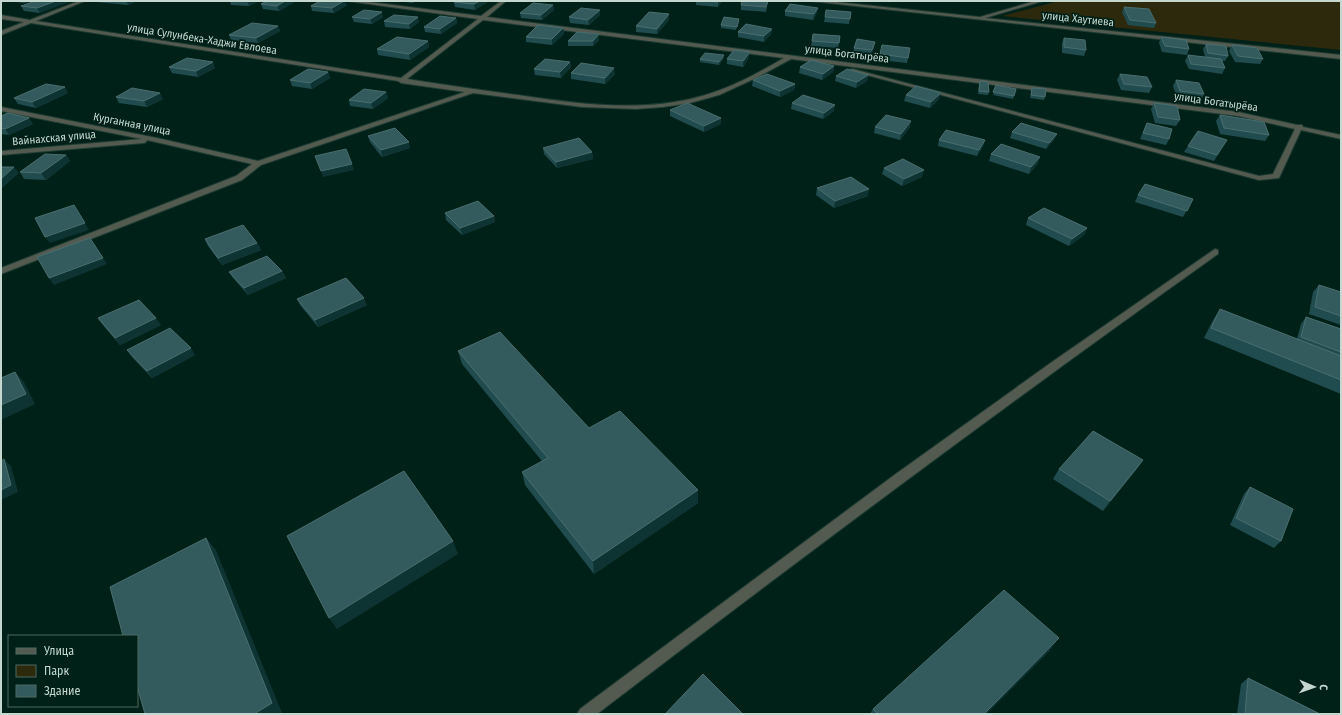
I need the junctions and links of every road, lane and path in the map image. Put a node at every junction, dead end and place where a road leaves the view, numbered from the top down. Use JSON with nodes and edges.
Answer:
{"nodes":[{"id":1,"x":83,"y":1,"type":"edge"},
{"id":2,"x":349,"y":1,"type":"edge"},
{"id":3,"x":504,"y":1,"type":"edge"},
{"id":4,"x":812,"y":1,"type":"edge"},
{"id":5,"x":1041,"y":1,"type":"edge"},
{"id":6,"x":1,"y":17,"type":"edge"},
{"id":7,"x":482,"y":18,"type":"junction"},
{"id":8,"x":976,"y":18,"type":"junction"},
{"id":9,"x":31,"y":21,"type":"junction"},
{"id":10,"x":1,"y":33,"type":"edge"},
{"id":11,"x":1341,"y":56,"type":"edge"},
{"id":12,"x":790,"y":57,"type":"junction"},
{"id":13,"x":812,"y":60,"type":"junction"},
{"id":14,"x":401,"y":81,"type":"junction"},
{"id":15,"x":473,"y":91,"type":"junction"},
{"id":16,"x":1,"y":109,"type":"edge"},
{"id":17,"x":1300,"y":126,"type":"junction"},
{"id":18,"x":1341,"y":137,"type":"edge"},
{"id":19,"x":157,"y":140,"type":"junction"},
{"id":20,"x":1,"y":153,"type":"edge"},
{"id":21,"x":258,"y":163,"type":"junction"},
{"id":22,"x":1214,"y":252,"type":"dead end"},
{"id":23,"x":1,"y":271,"type":"edge"},
{"id":24,"x":585,"y":714,"type":"edge"}],
"edges":[{"from":1,"to":9,"type":"street"},
{"from":2,"to":7,"type":"street","name":"улица Богатырёва"},
{"from":3,"to":7,"type":"street"},
{"from":4,"to":8,"type":"street","name":"улица Хаутиева"},
{"from":5,"to":8,"type":"street"},
{"from":6,"to":9,"type":"street","name":"улица Сулунбека-Хаджи Евлоева"},
{"from":7,"to":12,"type":"street","name":"улица Богатырёва"},
{"from":7,"to":14,"type":"street"},
{"from":8,"to":11,"type":"street","name":"улица Хаутиева"},
{"from":9,"to":10,"type":"street"},
{"from":9,"to":14,"type":"street","name":"улица Сулунбека-Хаджи Евлоева"},
{"from":12,"to":13,"type":"street","name":"улица Богатырёва"},
{"from":12,"to":15,"type":"street","name":"улица Сулунбека-Хаджи Евлоева"},
{"from":13,"to":17,"type":"street","name":"улица Богатырёва"},
{"from":13,"to":17,"type":"street"},
{"from":14,"to":15,"type":"street","name":"улица Сулунбека-Хаджи Евлоева"},
{"from":15,"to":21,"type":"street"},
{"from":16,"to":19,"type":"street","name":"Курганная улица"},
{"from":17,"to":18,"type":"street","name":"улица Богатырёва"},
{"from":19,"to":20,"type":"street","name":"Вайнахская улица"},
{"from":19,"to":21,"type":"street","name":"Курганная улица"},
{"from":21,"to":23,"type":"street"},
{"from":22,"to":24,"type":"street"}]}
